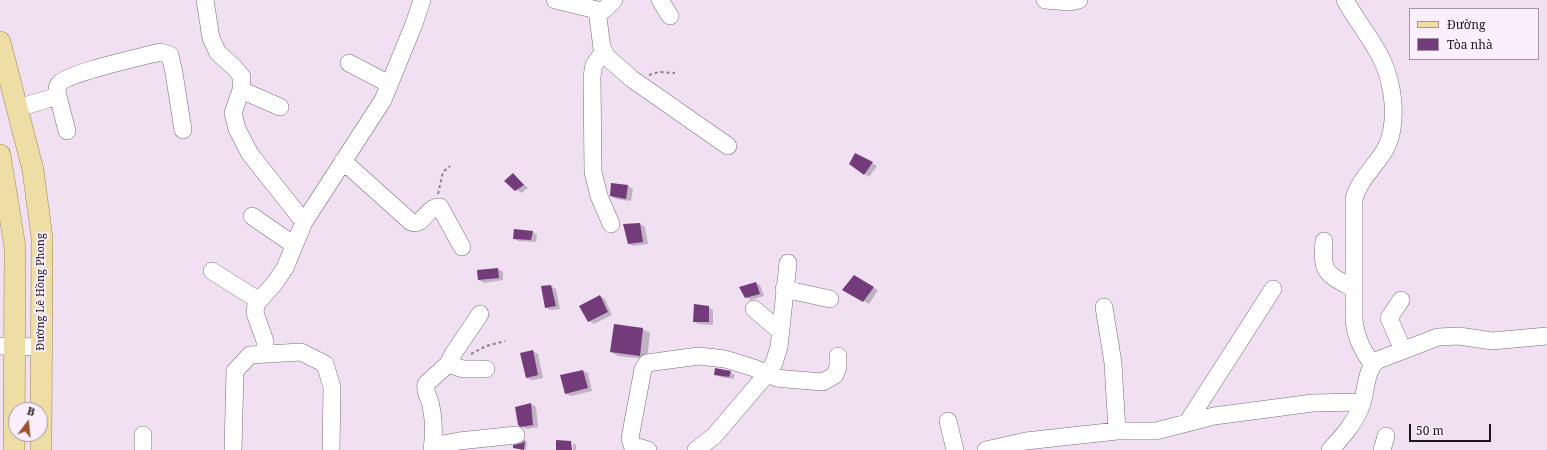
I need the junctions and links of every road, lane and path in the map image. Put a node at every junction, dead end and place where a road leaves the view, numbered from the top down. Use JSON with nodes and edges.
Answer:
{"nodes":[{"id":1,"x":205,"y":0,"type":"edge"},
{"id":2,"x":422,"y":0,"type":"edge"},
{"id":3,"x":555,"y":0,"type":"edge"},
{"id":4,"x":614,"y":0,"type":"edge"},
{"id":5,"x":660,"y":0,"type":"edge"},
{"id":6,"x":1045,"y":0,"type":"edge"},
{"id":7,"x":1079,"y":0,"type":"edge"},
{"id":8,"x":1345,"y":0,"type":"edge"},
{"id":9,"x":578,"y":3,"type":"edge"},
{"id":10,"x":597,"y":10,"type":"junction"},
{"id":11,"x":670,"y":16,"type":"dead end"},
{"id":12,"x":0,"y":42,"type":"edge"},
{"id":13,"x":603,"y":52,"type":"junction"},
{"id":14,"x":3,"y":63,"type":"edge"},
{"id":15,"x":349,"y":63,"type":"dead end"},
{"id":16,"x":675,"y":73,"type":"dead end"},
{"id":17,"x":632,"y":79,"type":"junction"},
{"id":18,"x":389,"y":84,"type":"junction"},
{"id":19,"x":242,"y":90,"type":"junction"},
{"id":20,"x":58,"y":96,"type":"junction"},
{"id":21,"x":280,"y":107,"type":"dead end"},
{"id":22,"x":18,"y":108,"type":"junction"},
{"id":23,"x":183,"y":130,"type":"dead end"},
{"id":24,"x":67,"y":131,"type":"dead end"},
{"id":25,"x":728,"y":146,"type":"dead end"},
{"id":26,"x":0,"y":155,"type":"edge"},
{"id":27,"x":343,"y":161,"type":"junction"},
{"id":28,"x":450,"y":166,"type":"dead end"},
{"id":29,"x":436,"y":207,"type":"junction"},
{"id":30,"x":252,"y":216,"type":"dead end"},
{"id":31,"x":304,"y":222,"type":"junction"},
{"id":32,"x":612,"y":224,"type":"dead end"},
{"id":33,"x":1324,"y":241,"type":"dead end"},
{"id":34,"x":294,"y":245,"type":"junction"},
{"id":35,"x":462,"y":247,"type":"dead end"},
{"id":36,"x":788,"y":263,"type":"dead end"},
{"id":37,"x":212,"y":270,"type":"dead end"},
{"id":38,"x":784,"y":289,"type":"junction"},
{"id":39,"x":1273,"y":289,"type":"dead end"},
{"id":40,"x":1354,"y":289,"type":"junction"},
{"id":41,"x":830,"y":299,"type":"dead end"},
{"id":42,"x":258,"y":300,"type":"junction"},
{"id":43,"x":1401,"y":300,"type":"dead end"},
{"id":44,"x":1104,"y":307,"type":"dead end"},
{"id":45,"x":754,"y":309,"type":"dead end"},
{"id":46,"x":480,"y":314,"type":"dead end"},
{"id":47,"x":780,"y":331,"type":"junction"},
{"id":48,"x":1547,"y":336,"type":"edge"},
{"id":49,"x":504,"y":341,"type":"dead end"},
{"id":50,"x":7,"y":346,"type":"edge"},
{"id":51,"x":42,"y":347,"type":"junction"},
{"id":52,"x":1403,"y":350,"type":"junction"},
{"id":53,"x":265,"y":354,"type":"junction"},
{"id":54,"x":838,"y":356,"type":"dead end"},
{"id":55,"x":1372,"y":364,"type":"junction"},
{"id":56,"x":453,"y":366,"type":"junction"},
{"id":57,"x":486,"y":369,"type":"dead end"},
{"id":58,"x":767,"y":374,"type":"junction"},
{"id":59,"x":1363,"y":400,"type":"junction"},
{"id":60,"x":948,"y":421,"type":"dead end"},
{"id":61,"x":1187,"y":422,"type":"junction"},
{"id":62,"x":1117,"y":431,"type":"junction"},
{"id":63,"x":516,"y":435,"type":"dead end"},
{"id":64,"x":432,"y":448,"type":"edge"},
{"id":65,"x":14,"y":450,"type":"edge"},
{"id":66,"x":41,"y":450,"type":"edge"},
{"id":67,"x":233,"y":450,"type":"edge"},
{"id":68,"x":331,"y":450,"type":"edge"},
{"id":69,"x":648,"y":450,"type":"edge"},
{"id":70,"x":696,"y":450,"type":"edge"},
{"id":71,"x":955,"y":450,"type":"edge"},
{"id":72,"x":986,"y":450,"type":"edge"},
{"id":73,"x":1330,"y":450,"type":"edge"}],
"edges":[{"from":1,"to":19,"type":"street"},
{"from":2,"to":18,"type":"street"},
{"from":3,"to":9,"type":"street"},
{"from":4,"to":10,"type":"street"},
{"from":5,"to":11,"type":"street"},
{"from":6,"to":7,"type":"street"},
{"from":8,"to":40,"type":"street"},
{"from":9,"to":10,"type":"street"},
{"from":10,"to":13,"type":"street"},
{"from":12,"to":14,"type":"main road","name":"Đường Lê Hồng Phong"},
{"from":13,"to":17,"type":"street"},
{"from":13,"to":32,"type":"street"},
{"from":14,"to":22,"type":"main road","name":"Đường Lê Hồng Phong"},
{"from":15,"to":18,"type":"street"},
{"from":16,"to":17,"type":"path"},
{"from":17,"to":25,"type":"street"},
{"from":18,"to":27,"type":"street"},
{"from":19,"to":21,"type":"street"},
{"from":19,"to":31,"type":"street"},
{"from":20,"to":22,"type":"street"},
{"from":20,"to":23,"type":"street"},
{"from":20,"to":24,"type":"street"},
{"from":22,"to":51,"type":"main road","name":"Đường Lê Hồng Phong"},
{"from":26,"to":50,"type":"main road"},
{"from":27,"to":29,"type":"street"},
{"from":27,"to":31,"type":"street"},
{"from":28,"to":29,"type":"path"},
{"from":29,"to":35,"type":"street"},
{"from":30,"to":34,"type":"street"},
{"from":31,"to":34,"type":"street"},
{"from":33,"to":40,"type":"street"},
{"from":34,"to":42,"type":"street"},
{"from":36,"to":38,"type":"street"},
{"from":37,"to":42,"type":"street"},
{"from":38,"to":41,"type":"street"},
{"from":38,"to":47,"type":"street"},
{"from":39,"to":61,"type":"street"},
{"from":40,"to":55,"type":"street"},
{"from":42,"to":53,"type":"street"},
{"from":43,"to":52,"type":"street"},
{"from":44,"to":62,"type":"street"},
{"from":45,"to":47,"type":"street"},
{"from":46,"to":56,"type":"street"},
{"from":47,"to":58,"type":"street"},
{"from":48,"to":52,"type":"street"},
{"from":49,"to":56,"type":"path"},
{"from":50,"to":51,"type":"street"},
{"from":50,"to":65,"type":"main road"},
{"from":51,"to":66,"type":"main road","name":"Đường Lê Hồng Phong"},
{"from":52,"to":55,"type":"street"},
{"from":53,"to":67,"type":"street"},
{"from":53,"to":68,"type":"street"},
{"from":54,"to":58,"type":"street"},
{"from":55,"to":59,"type":"street"},
{"from":56,"to":57,"type":"street"},
{"from":56,"to":64,"type":"street"},
{"from":58,"to":69,"type":"street"},
{"from":58,"to":70,"type":"street"},
{"from":59,"to":61,"type":"street"},
{"from":59,"to":73,"type":"street"},
{"from":60,"to":71,"type":"street"},
{"from":61,"to":62,"type":"street"},
{"from":62,"to":72,"type":"street"},
{"from":63,"to":64,"type":"street"}]}
